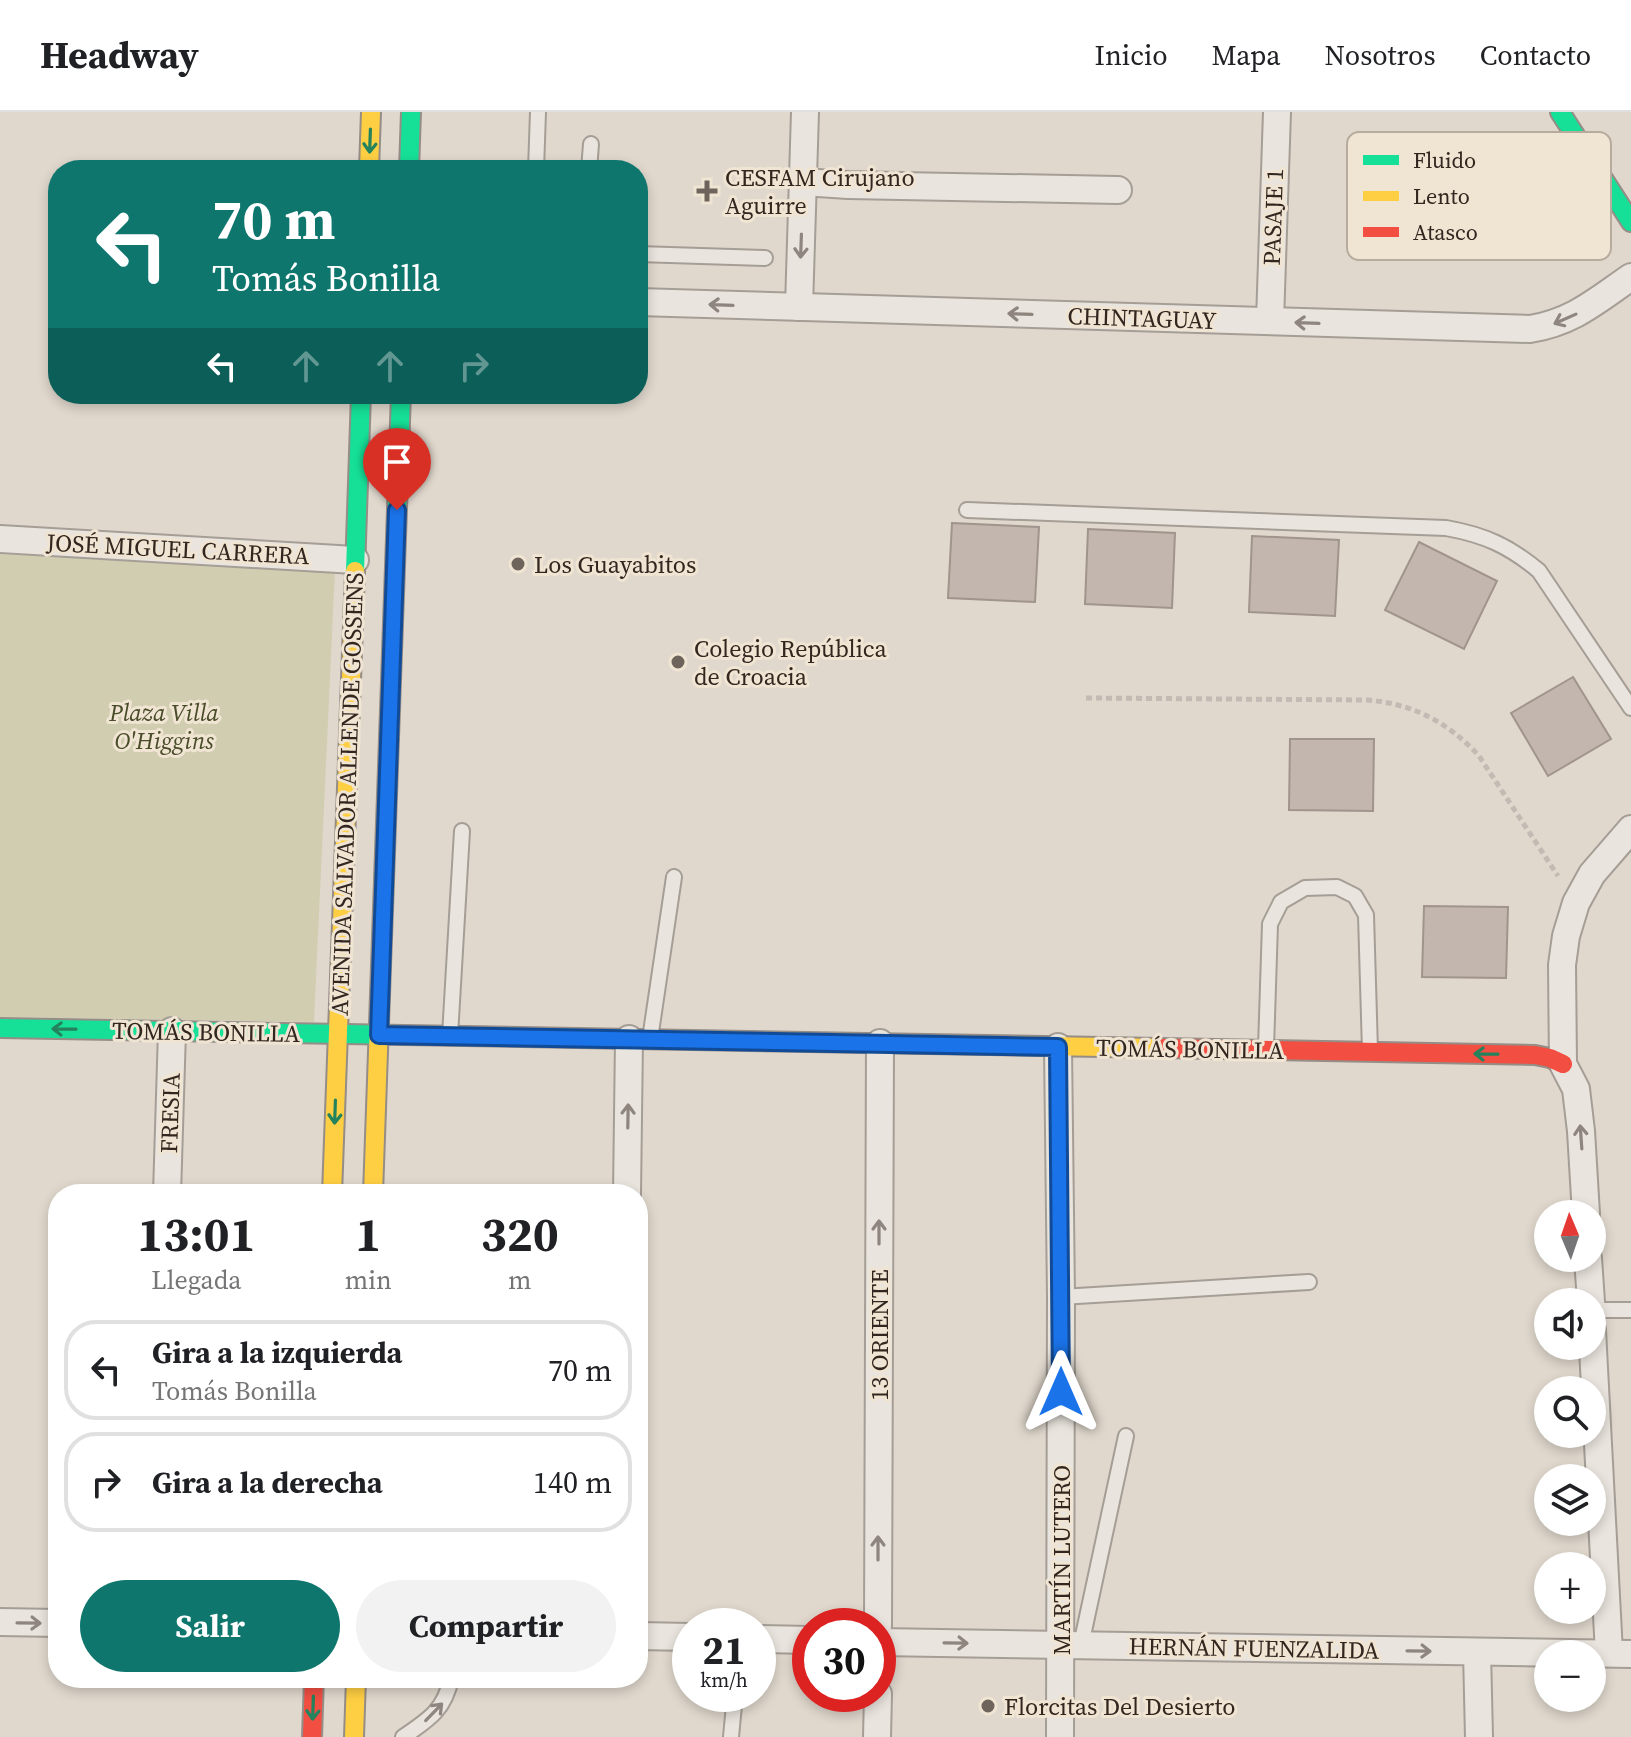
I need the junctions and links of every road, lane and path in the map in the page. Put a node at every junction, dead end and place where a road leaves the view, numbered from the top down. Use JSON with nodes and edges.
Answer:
{"nodes":[{"id":1,"x":371,"y":112,"type":"edge"},
{"id":2,"x":411,"y":112,"type":"edge"},
{"id":3,"x":538,"y":112,"type":"edge"},
{"id":4,"x":805,"y":112,"type":"edge"},
{"id":5,"x":1277,"y":112,"type":"edge"},
{"id":6,"x":1560,"y":112,"type":"edge"},
{"id":7,"x":1573,"y":132,"type":"edge"},
{"id":8,"x":591,"y":144,"type":"dead end"},
{"id":9,"x":369,"y":160,"type":"edge"},
{"id":10,"x":409,"y":160,"type":"edge"},
{"id":11,"x":536,"y":160,"type":"edge"},
{"id":12,"x":590,"y":160,"type":"edge"},
{"id":13,"x":803,"y":182,"type":"junction"},
{"id":14,"x":1118,"y":190,"type":"dead end"},
{"id":15,"x":1611,"y":191,"type":"edge"},
{"id":16,"x":1631,"y":222,"type":"edge"},
{"id":17,"x":648,"y":254,"type":"edge"},
{"id":18,"x":765,"y":258,"type":"dead end"},
{"id":19,"x":1631,"y":277,"type":"edge"},
{"id":20,"x":648,"y":302,"type":"edge"},
{"id":21,"x":799,"y":307,"type":"junction"},
{"id":22,"x":1270,"y":321,"type":"junction"},
{"id":23,"x":361,"y":404,"type":"edge"},
{"id":24,"x":401,"y":404,"type":"edge"},
{"id":25,"x":967,"y":510,"type":"dead end"},
{"id":26,"x":0,"y":539,"type":"edge"},
{"id":27,"x":355,"y":560,"type":"junction"},
{"id":28,"x":1086,"y":698,"type":"dead end"},
{"id":29,"x":1631,"y":708,"type":"edge"},
{"id":30,"x":1631,"y":829,"type":"edge"},
{"id":31,"x":462,"y":831,"type":"dead end"},
{"id":32,"x":674,"y":877,"type":"dead end"},
{"id":33,"x":1576,"y":903,"type":"junction"},
{"id":34,"x":0,"y":1028,"type":"edge"},
{"id":35,"x":172,"y":1031,"type":"junction"},
{"id":36,"x":338,"y":1034,"type":"junction"},
{"id":37,"x":379,"y":1035,"type":"junction"},
{"id":38,"x":450,"y":1036,"type":"junction"},
{"id":39,"x":640,"y":1039,"type":"junction"},
{"id":40,"x":880,"y":1043,"type":"junction"},
{"id":41,"x":1058,"y":1047,"type":"junction"},
{"id":42,"x":1266,"y":1050,"type":"junction"},
{"id":43,"x":1370,"y":1052,"type":"junction"},
{"id":44,"x":1563,"y":1064,"type":"junction"},
{"id":45,"x":167,"y":1184,"type":"edge"},
{"id":46,"x":332,"y":1184,"type":"edge"},
{"id":47,"x":373,"y":1184,"type":"edge"},
{"id":48,"x":628,"y":1184,"type":"edge"},
{"id":49,"x":1585,"y":1200,"type":"edge"},
{"id":50,"x":1309,"y":1282,"type":"dead end"},
{"id":51,"x":1061,"y":1297,"type":"junction"},
{"id":52,"x":1606,"y":1310,"type":"edge"},
{"id":53,"x":1631,"y":1310,"type":"edge"},
{"id":54,"x":1595,"y":1360,"type":"edge"},
{"id":55,"x":1126,"y":1436,"type":"dead end"},
{"id":56,"x":878,"y":1608,"type":"edge"},
{"id":57,"x":0,"y":1622,"type":"edge"},
{"id":58,"x":48,"y":1623,"type":"edge"},
{"id":59,"x":648,"y":1636,"type":"edge"},
{"id":60,"x":672,"y":1637,"type":"edge"},
{"id":61,"x":896,"y":1642,"type":"edge"},
{"id":62,"x":1071,"y":1645,"type":"junction"},
{"id":63,"x":1477,"y":1652,"type":"junction"},
{"id":64,"x":1620,"y":1654,"type":"edge"},
{"id":65,"x":314,"y":1688,"type":"edge"},
{"id":66,"x":356,"y":1688,"type":"edge"},
{"id":67,"x":449,"y":1688,"type":"edge"},
{"id":68,"x":733,"y":1712,"type":"edge"},
{"id":69,"x":878,"y":1712,"type":"edge"},
{"id":70,"x":312,"y":1737,"type":"edge"},
{"id":71,"x":354,"y":1737,"type":"edge"},
{"id":72,"x":403,"y":1737,"type":"edge"},
{"id":73,"x":731,"y":1737,"type":"edge"},
{"id":74,"x":877,"y":1737,"type":"edge"},
{"id":75,"x":1060,"y":1737,"type":"edge"},
{"id":76,"x":1479,"y":1737,"type":"edge"}],
"edges":[{"from":1,"to":9,"type":"main road","one_way":true},
{"from":2,"to":10,"type":"main road"},
{"from":3,"to":11,"type":"lane"},
{"from":4,"to":13,"type":"street"},
{"from":5,"to":22,"type":"street","name":"PASAJE 1"},
{"from":6,"to":7,"type":"main road"},
{"from":8,"to":12,"type":"lane"},
{"from":13,"to":14,"type":"street"},
{"from":13,"to":21,"type":"street","one_way":true},
{"from":15,"to":16,"type":"main road"},
{"from":17,"to":18,"type":"lane"},
{"from":19,"to":22,"type":"street","name":"CHINTAGUAY","one_way":true},
{"from":21,"to":20,"type":"street","name":"CHINTAGUAY","one_way":true},
{"from":22,"to":21,"type":"street","name":"CHINTAGUAY","one_way":true},
{"from":23,"to":27,"type":"main road","name":"AVENIDA SALVADOR ALLENDE GOSSENS"},
{"from":24,"to":37,"type":"main road","name":"AVENIDA SALVADOR ALLENDE GOSSENS"},
{"from":25,"to":29,"type":"lane"},
{"from":26,"to":27,"type":"street","name":"JOSÉ MIGUEL CARRERA"},
{"from":27,"to":36,"type":"main road","name":"AVENIDA SALVADOR ALLENDE GOSSENS"},
{"from":28,"to":33,"type":"path"},
{"from":30,"to":33,"type":"street"},
{"from":31,"to":38,"type":"lane"},
{"from":32,"to":39,"type":"lane"},
{"from":33,"to":44,"type":"street"},
{"from":35,"to":34,"type":"main road","name":"TOMÁS BONILLA","one_way":true},
{"from":35,"to":36,"type":"main road","name":"TOMÁS BONILLA"},
{"from":35,"to":45,"type":"street","name":"FRESIA"},
{"from":36,"to":37,"type":"main road","name":"TOMÁS BONILLA"},
{"from":36,"to":46,"type":"main road","name":"AVENIDA SALVADOR ALLENDE GOSSENS","one_way":true},
{"from":37,"to":38,"type":"main road","name":"TOMÁS BONILLA"},
{"from":37,"to":47,"type":"main road","name":"AVENIDA SALVADOR ALLENDE GOSSENS"},
{"from":38,"to":39,"type":"main road","name":"TOMÁS BONILLA"},
{"from":39,"to":40,"type":"main road","name":"TOMÁS BONILLA"},
{"from":48,"to":39,"type":"street","one_way":true},
{"from":40,"to":41,"type":"main road","name":"TOMÁS BONILLA"},
{"from":56,"to":40,"type":"street","name":"13 ORIENTE","one_way":true},
{"from":41,"to":42,"type":"main road","name":"TOMÁS BONILLA"},
{"from":41,"to":51,"type":"street","name":"MARTÍN LUTERO"},
{"from":42,"to":43,"type":"main road","name":"TOMÁS BONILLA"},
{"from":42,"to":43,"type":"lane"},
{"from":44,"to":43,"type":"main road","name":"TOMÁS BONILLA","one_way":true},
{"from":49,"to":44,"type":"street","one_way":true},
{"from":50,"to":51,"type":"lane"},
{"from":51,"to":62,"type":"street","name":"MARTÍN LUTERO"},
{"from":52,"to":53,"type":"lane"},
{"from":54,"to":64,"type":"street"},
{"from":55,"to":62,"type":"lane"},
{"from":57,"to":58,"type":"street","one_way":true},
{"from":59,"to":60,"type":"street"},
{"from":61,"to":62,"type":"street","name":"HERNÁN FUENZALIDA","one_way":true},
{"from":62,"to":63,"type":"street","name":"HERNÁN FUENZALIDA","one_way":true},
{"from":62,"to":75,"type":"street","name":"MARTÍN LUTERO"},
{"from":63,"to":64,"type":"street","name":"HERNÁN FUENZALIDA"},
{"from":63,"to":76,"type":"street"},
{"from":65,"to":70,"type":"main road","one_way":true},
{"from":66,"to":71,"type":"main road"},
{"from":72,"to":67,"type":"lane","one_way":true},
{"from":68,"to":73,"type":"lane"},
{"from":69,"to":74,"type":"street"}]}
